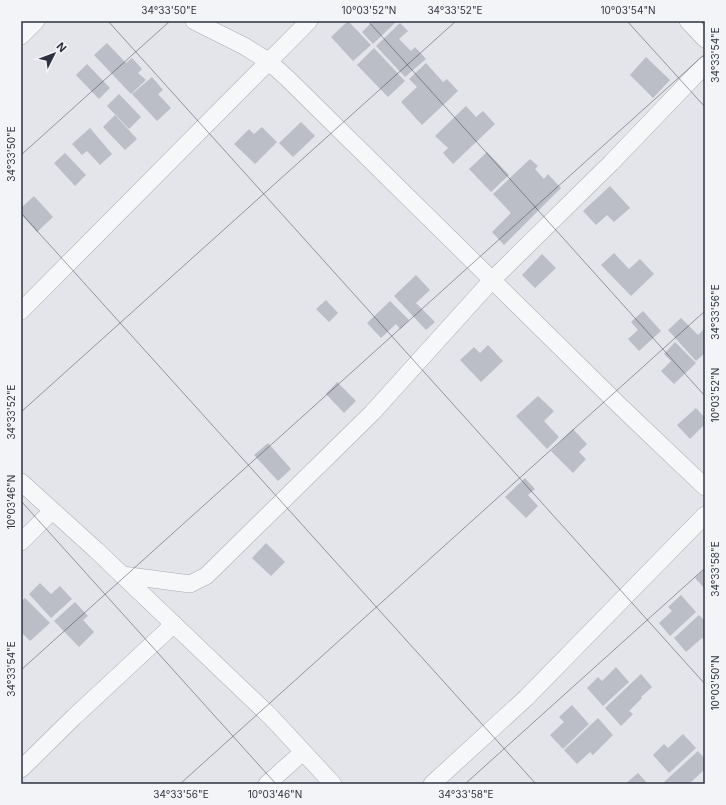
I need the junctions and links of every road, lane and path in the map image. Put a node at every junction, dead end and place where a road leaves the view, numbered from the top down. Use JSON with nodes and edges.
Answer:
{"nodes":[{"id":1,"x":36,"y":21,"type":"edge"},
{"id":2,"x":194,"y":21,"type":"edge"},
{"id":3,"x":309,"y":21,"type":"edge"},
{"id":4,"x":688,"y":21,"type":"edge"},
{"id":5,"x":21,"y":36,"type":"edge"},
{"id":6,"x":705,"y":39,"type":"edge"},
{"id":7,"x":268,"y":61,"type":"junction"},
{"id":8,"x":705,"y":65,"type":"edge"},
{"id":9,"x":492,"y":280,"type":"junction"},
{"id":10,"x":21,"y":311,"type":"edge"},
{"id":11,"x":21,"y":482,"type":"edge"},
{"id":12,"x":705,"y":487,"type":"edge"},
{"id":13,"x":52,"y":511,"type":"junction"},
{"id":14,"x":705,"y":515,"type":"edge"},
{"id":15,"x":21,"y":542,"type":"edge"},
{"id":16,"x":122,"y":575,"type":"junction"},
{"id":17,"x":174,"y":624,"type":"junction"},
{"id":18,"x":303,"y":752,"type":"junction"},
{"id":19,"x":21,"y":769,"type":"edge"},
{"id":20,"x":267,"y":784,"type":"edge"},
{"id":21,"x":333,"y":784,"type":"edge"},
{"id":22,"x":432,"y":784,"type":"edge"}],
"edges":[{"from":1,"to":5,"type":"street"},
{"from":2,"to":7,"type":"street"},
{"from":3,"to":7,"type":"street"},
{"from":4,"to":6,"type":"street"},
{"from":7,"to":9,"type":"street"},
{"from":7,"to":10,"type":"street"},
{"from":8,"to":9,"type":"street"},
{"from":9,"to":12,"type":"street"},
{"from":9,"to":16,"type":"street"},
{"from":11,"to":13,"type":"street"},
{"from":13,"to":15,"type":"street"},
{"from":13,"to":16,"type":"street"},
{"from":14,"to":22,"type":"street"},
{"from":16,"to":17,"type":"street"},
{"from":17,"to":18,"type":"street"},
{"from":17,"to":19,"type":"street"},
{"from":18,"to":20,"type":"street"},
{"from":18,"to":21,"type":"street"}]}
